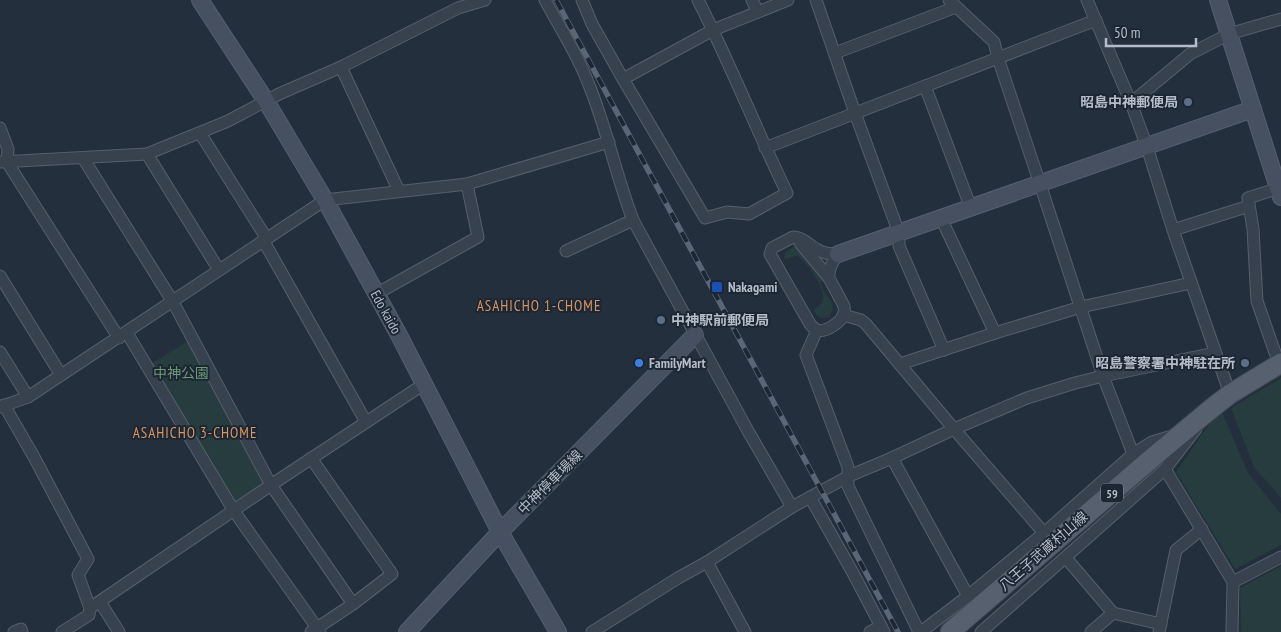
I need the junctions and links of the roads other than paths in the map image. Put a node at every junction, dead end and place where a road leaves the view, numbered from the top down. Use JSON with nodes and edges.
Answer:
{"nodes":[{"id":1,"x":200,"y":0,"type":"edge"},
{"id":2,"x":485,"y":0,"type":"edge"},
{"id":3,"x":545,"y":0,"type":"edge"},
{"id":4,"x":582,"y":0,"type":"edge"},
{"id":5,"x":698,"y":0,"type":"edge"},
{"id":6,"x":752,"y":0,"type":"edge"},
{"id":7,"x":788,"y":0,"type":"edge"},
{"id":8,"x":816,"y":0,"type":"edge"},
{"id":9,"x":1087,"y":0,"type":"edge"},
{"id":10,"x":1218,"y":0,"type":"edge"},
{"id":11,"x":952,"y":4,"type":"edge"},
{"id":12,"x":758,"y":12,"type":"junction"},
{"id":13,"x":1281,"y":19,"type":"edge"},
{"id":14,"x":1096,"y":20,"type":"junction"},
{"id":15,"x":713,"y":30,"type":"junction"},
{"id":16,"x":1229,"y":34,"type":"junction"},
{"id":17,"x":835,"y":53,"type":"junction"},
{"id":18,"x":998,"y":58,"type":"junction"},
{"id":19,"x":341,"y":66,"type":"junction"},
{"id":20,"x":623,"y":79,"type":"junction"},
{"id":21,"x":925,"y":86,"type":"junction"},
{"id":22,"x":266,"y":101,"type":"junction"},
{"id":23,"x":1130,"y":103,"type":"junction"},
{"id":24,"x":1253,"y":109,"type":"junction"},
{"id":25,"x":855,"y":113,"type":"junction"},
{"id":26,"x":0,"y":128,"type":"edge"},
{"id":27,"x":200,"y":134,"type":"junction"},
{"id":28,"x":609,"y":142,"type":"junction"},
{"id":29,"x":1146,"y":147,"type":"junction"},
{"id":30,"x":765,"y":148,"type":"junction"},
{"id":31,"x":147,"y":154,"type":"junction"},
{"id":32,"x":83,"y":158,"type":"junction"},
{"id":33,"x":4,"y":162,"type":"edge"},
{"id":34,"x":467,"y":184,"type":"junction"},
{"id":35,"x":1040,"y":184,"type":"junction"},
{"id":36,"x":399,"y":191,"type":"junction"},
{"id":37,"x":1280,"y":192,"type":"edge"},
{"id":38,"x":325,"y":200,"type":"junction"},
{"id":39,"x":1249,"y":206,"type":"junction"},
{"id":40,"x":971,"y":208,"type":"junction"},
{"id":41,"x":941,"y":218,"type":"junction"},
{"id":42,"x":633,"y":220,"type":"junction"},
{"id":43,"x":1173,"y":230,"type":"junction"},
{"id":44,"x":899,"y":233,"type":"junction"},
{"id":45,"x":790,"y":238,"type":"junction"},
{"id":46,"x":265,"y":239,"type":"junction"},
{"id":47,"x":566,"y":251,"type":"dead end"},
{"id":48,"x":838,"y":254,"type":"junction"},
{"id":49,"x":219,"y":270,"type":"junction"},
{"id":50,"x":0,"y":276,"type":"edge"},
{"id":51,"x":829,"y":278,"type":"junction"},
{"id":52,"x":1191,"y":283,"type":"junction"},
{"id":53,"x":376,"y":294,"type":"junction"},
{"id":54,"x":173,"y":302,"type":"junction"},
{"id":55,"x":1080,"y":307,"type":"junction"},
{"id":56,"x":843,"y":315,"type":"junction"},
{"id":57,"x":817,"y":330,"type":"junction"},
{"id":58,"x":995,"y":333,"type":"junction"},
{"id":59,"x":123,"y":335,"type":"junction"},
{"id":60,"x":695,"y":335,"type":"junction"},
{"id":61,"x":944,"y":350,"type":"junction"},
{"id":62,"x":0,"y":352,"type":"edge"},
{"id":63,"x":1215,"y":352,"type":"junction"},
{"id":64,"x":900,"y":364,"type":"junction"},
{"id":65,"x":1280,"y":364,"type":"edge"},
{"id":66,"x":61,"y":375,"type":"junction"},
{"id":67,"x":1103,"y":376,"type":"junction"},
{"id":68,"x":424,"y":384,"type":"junction"},
{"id":69,"x":1230,"y":394,"type":"junction"},
{"id":70,"x":28,"y":397,"type":"junction"},
{"id":71,"x":2,"y":406,"type":"edge"},
{"id":72,"x":1212,"y":408,"type":"junction"},
{"id":73,"x":366,"y":422,"type":"junction"},
{"id":74,"x":954,"y":429,"type":"junction"},
{"id":75,"x":1180,"y":434,"type":"junction"},
{"id":76,"x":1133,"y":454,"type":"junction"},
{"id":77,"x":311,"y":458,"type":"junction"},
{"id":78,"x":892,"y":458,"type":"junction"},
{"id":79,"x":1165,"y":469,"type":"junction"},
{"id":80,"x":849,"y":476,"type":"junction"},
{"id":81,"x":271,"y":485,"type":"junction"},
{"id":82,"x":810,"y":497,"type":"junction"},
{"id":83,"x":792,"y":507,"type":"junction"},
{"id":84,"x":234,"y":511,"type":"junction"},
{"id":85,"x":1202,"y":530,"type":"junction"},
{"id":86,"x":500,"y":532,"type":"junction"},
{"id":87,"x":1044,"y":533,"type":"junction"},
{"id":88,"x":1281,"y":557,"type":"edge"},
{"id":89,"x":1066,"y":558,"type":"junction"},
{"id":90,"x":707,"y":562,"type":"junction"},
{"id":91,"x":1233,"y":582,"type":"junction"},
{"id":92,"x":968,"y":596,"type":"junction"},
{"id":93,"x":354,"y":604,"type":"junction"},
{"id":94,"x":95,"y":605,"type":"junction"},
{"id":95,"x":1113,"y":613,"type":"junction"},
{"id":96,"x":995,"y":627,"type":"edge"},
{"id":97,"x":1160,"y":628,"type":"edge"},
{"id":98,"x":882,"y":629,"type":"edge"},
{"id":99,"x":316,"y":631,"type":"edge"},
{"id":100,"x":14,"y":632,"type":"edge"},
{"id":101,"x":22,"y":632,"type":"edge"},
{"id":102,"x":62,"y":632,"type":"edge"},
{"id":103,"x":119,"y":632,"type":"edge"},
{"id":104,"x":407,"y":632,"type":"edge"},
{"id":105,"x":558,"y":632,"type":"edge"},
{"id":106,"x":592,"y":632,"type":"edge"},
{"id":107,"x":745,"y":632,"type":"edge"},
{"id":108,"x":870,"y":632,"type":"edge"},
{"id":109,"x":920,"y":632,"type":"edge"},
{"id":110,"x":950,"y":632,"type":"edge"},
{"id":111,"x":981,"y":632,"type":"edge"},
{"id":112,"x":1091,"y":632,"type":"edge"},
{"id":113,"x":1232,"y":632,"type":"edge"}],
"edges":[{"from":1,"to":22,"type":"street","name":"Edo kaido"},
{"from":2,"to":19,"type":"street"},
{"from":3,"to":28,"type":"street"},
{"from":4,"to":20,"type":"street"},
{"from":5,"to":15,"type":"street"},
{"from":6,"to":12,"type":"street"},
{"from":7,"to":12,"type":"street"},
{"from":8,"to":17,"type":"street"},
{"from":9,"to":14,"type":"street"},
{"from":10,"to":16,"type":"street"},
{"from":11,"to":17,"type":"street"},
{"from":11,"to":18,"type":"street"},
{"from":12,"to":15,"type":"street"},
{"from":13,"to":16,"type":"street"},
{"from":14,"to":18,"type":"street"},
{"from":14,"to":23,"type":"street"},
{"from":15,"to":20,"type":"street"},
{"from":15,"to":30,"type":"street"},
{"from":16,"to":23,"type":"street"},
{"from":16,"to":24,"type":"street"},
{"from":17,"to":25,"type":"street"},
{"from":18,"to":21,"type":"street"},
{"from":18,"to":35,"type":"street"},
{"from":19,"to":22,"type":"street"},
{"from":19,"to":36,"type":"street"},
{"from":20,"to":30,"type":"street"},
{"from":21,"to":25,"type":"street"},
{"from":21,"to":40,"type":"street"},
{"from":22,"to":27,"type":"street"},
{"from":22,"to":38,"type":"street","name":"Edo kaido"},
{"from":23,"to":29,"type":"street"},
{"from":24,"to":29,"type":"street"},
{"from":24,"to":37,"type":"street"},
{"from":25,"to":30,"type":"street"},
{"from":25,"to":44,"type":"street"},
{"from":26,"to":33,"type":"street"},
{"from":27,"to":31,"type":"street"},
{"from":27,"to":46,"type":"street"},
{"from":28,"to":34,"type":"street"},
{"from":28,"to":42,"type":"street"},
{"from":29,"to":35,"type":"street"},
{"from":29,"to":43,"type":"street"},
{"from":31,"to":32,"type":"street"},
{"from":31,"to":49,"type":"street"},
{"from":32,"to":33,"type":"street"},
{"from":32,"to":54,"type":"street"},
{"from":33,"to":59,"type":"street"},
{"from":34,"to":36,"type":"street"},
{"from":34,"to":53,"type":"street"},
{"from":35,"to":40,"type":"street"},
{"from":35,"to":55,"type":"street"},
{"from":36,"to":38,"type":"street"},
{"from":37,"to":39,"type":"street"},
{"from":38,"to":46,"type":"street"},
{"from":38,"to":53,"type":"street","name":"Edo kaido"},
{"from":39,"to":43,"type":"street"},
{"from":39,"to":65,"type":"street"},
{"from":40,"to":41,"type":"street"},
{"from":41,"to":44,"type":"street"},
{"from":41,"to":58,"type":"street"},
{"from":42,"to":47,"type":"street"},
{"from":42,"to":60,"type":"street"},
{"from":43,"to":52,"type":"street"},
{"from":44,"to":48,"type":"street"},
{"from":44,"to":61,"type":"street"},
{"from":45,"to":48,"type":"street"},
{"from":45,"to":51,"type":"street"},
{"from":45,"to":57,"type":"street"},
{"from":46,"to":49,"type":"street"},
{"from":46,"to":73,"type":"street"},
{"from":48,"to":51,"type":"street"},
{"from":49,"to":54,"type":"street"},
{"from":50,"to":66,"type":"street"},
{"from":51,"to":56,"type":"street"},
{"from":52,"to":55,"type":"street"},
{"from":52,"to":63,"type":"street"},
{"from":53,"to":68,"type":"street","name":"Edo kaido"},
{"from":54,"to":59,"type":"street"},
{"from":54,"to":81,"type":"street"},
{"from":55,"to":58,"type":"street"},
{"from":55,"to":67,"type":"street"},
{"from":56,"to":57,"type":"street"},
{"from":56,"to":64,"type":"street"},
{"from":57,"to":80,"type":"street"},
{"from":58,"to":61,"type":"street"},
{"from":59,"to":66,"type":"street"},
{"from":59,"to":84,"type":"street"},
{"from":60,"to":83,"type":"street"},
{"from":60,"to":86,"type":"street","name":"中神停車場線"},
{"from":61,"to":64,"type":"street"},
{"from":62,"to":70,"type":"street"},
{"from":63,"to":67,"type":"street"},
{"from":63,"to":69,"type":"street"},
{"from":64,"to":74,"type":"street"},
{"from":65,"to":69,"type":"main road","name":"八王子武蔵村山線","number":"59"},
{"from":66,"to":70,"type":"street"},
{"from":67,"to":74,"type":"street"},
{"from":67,"to":76,"type":"street"},
{"from":68,"to":73,"type":"street"},
{"from":68,"to":86,"type":"street","name":"Edo kaido"},
{"from":69,"to":72,"type":"main road","name":"八王子武蔵村山線","number":"59"},
{"from":70,"to":71,"type":"street"},
{"from":71,"to":94,"type":"street"},
{"from":72,"to":75,"type":"main road","name":"八王子武蔵村山線","number":"59"},
{"from":72,"to":79,"type":"street"},
{"from":73,"to":77,"type":"street"},
{"from":74,"to":78,"type":"street"},
{"from":74,"to":87,"type":"street"},
{"from":75,"to":76,"type":"street"},
{"from":75,"to":110,"type":"main road","name":"八王子武蔵村山線","number":"59"},
{"from":76,"to":87,"type":"street"},
{"from":77,"to":81,"type":"street"},
{"from":77,"to":93,"type":"street"},
{"from":78,"to":80,"type":"street"},
{"from":78,"to":92,"type":"street"},
{"from":79,"to":85,"type":"street"},
{"from":79,"to":89,"type":"street"},
{"from":80,"to":82,"type":"street"},
{"from":80,"to":109,"type":"street"},
{"from":81,"to":84,"type":"street"},
{"from":81,"to":93,"type":"street"},
{"from":82,"to":83,"type":"street"},
{"from":82,"to":98,"type":"street"},
{"from":83,"to":90,"type":"street"},
{"from":84,"to":94,"type":"street"},
{"from":84,"to":99,"type":"street"},
{"from":85,"to":91,"type":"street"},
{"from":85,"to":97,"type":"street"},
{"from":86,"to":104,"type":"street","name":"中神停車場線"},
{"from":86,"to":105,"type":"street","name":"Edo kaido"},
{"from":87,"to":92,"type":"street"},
{"from":88,"to":91,"type":"street"},
{"from":89,"to":95,"type":"street"},
{"from":89,"to":96,"type":"street"},
{"from":90,"to":106,"type":"street"},
{"from":90,"to":107,"type":"street"},
{"from":91,"to":113,"type":"street"},
{"from":92,"to":109,"type":"street"},
{"from":93,"to":99,"type":"street"},
{"from":94,"to":102,"type":"street"},
{"from":94,"to":103,"type":"street"},
{"from":95,"to":97,"type":"street"},
{"from":95,"to":112,"type":"street"},
{"from":96,"to":111,"type":"street"},
{"from":98,"to":108,"type":"street"},
{"from":100,"to":101,"type":"street"}]}
